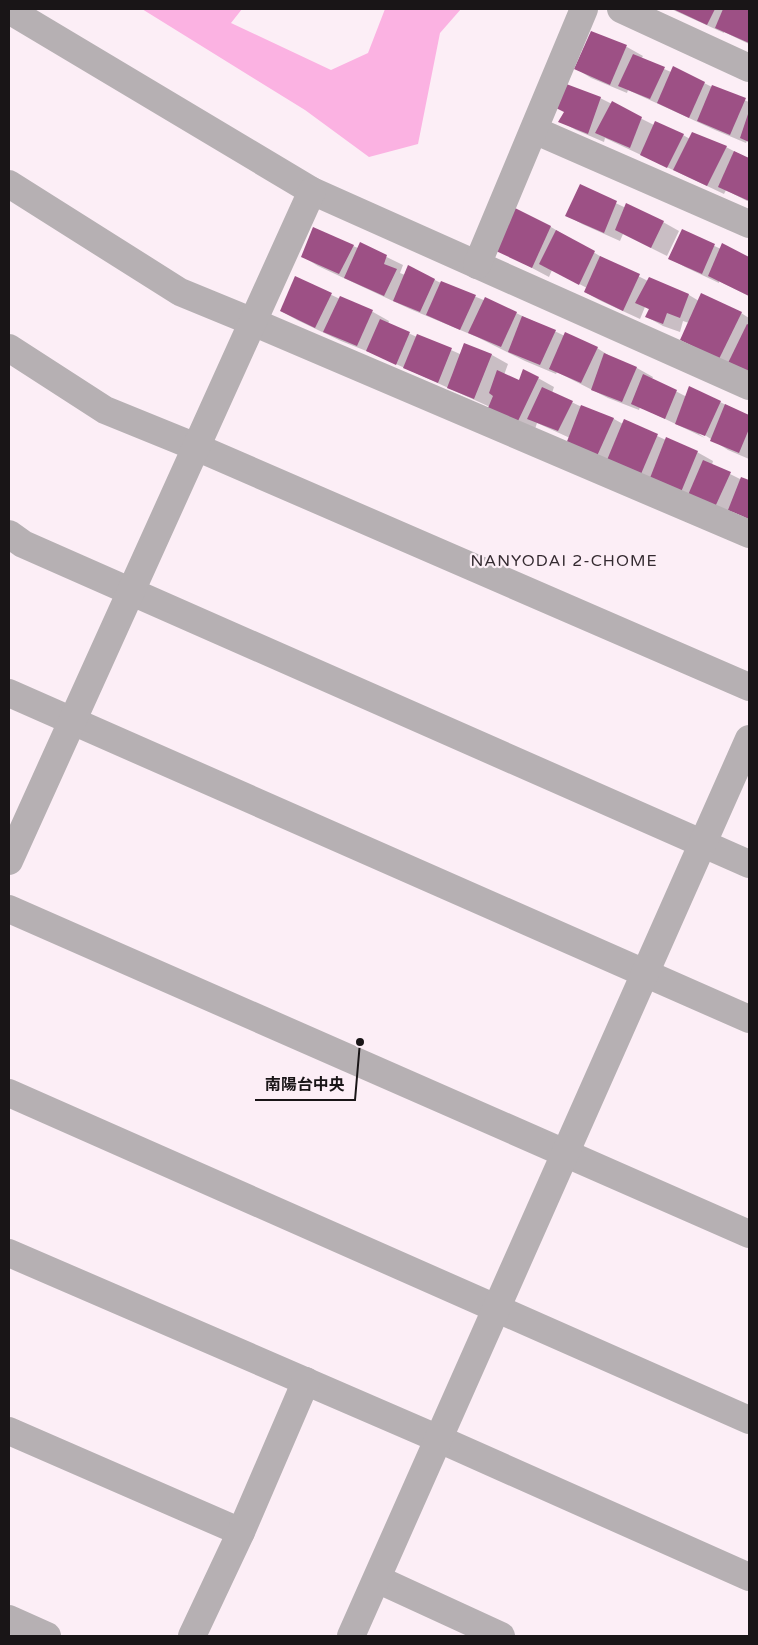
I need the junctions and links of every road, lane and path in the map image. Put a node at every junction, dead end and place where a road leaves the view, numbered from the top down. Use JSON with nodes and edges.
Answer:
{"nodes":[{"id":1,"x":584,"y":9,"type":"edge"},
{"id":2,"x":621,"y":9,"type":"edge"},
{"id":3,"x":9,"y":10,"type":"edge"},
{"id":4,"x":749,"y":68,"type":"edge"},
{"id":5,"x":534,"y":130,"type":"junction"},
{"id":6,"x":9,"y":184,"type":"edge"},
{"id":7,"x":312,"y":191,"type":"junction"},
{"id":8,"x":749,"y":224,"type":"edge"},
{"id":9,"x":477,"y":264,"type":"junction"},
{"id":10,"x":253,"y":322,"type":"junction"},
{"id":11,"x":9,"y":348,"type":"edge"},
{"id":12,"x":749,"y":386,"type":"edge"},
{"id":13,"x":196,"y":447,"type":"junction"},
{"id":14,"x":9,"y":534,"type":"edge"},
{"id":15,"x":749,"y":534,"type":"edge"},
{"id":16,"x":131,"y":591,"type":"junction"},
{"id":17,"x":749,"y":687,"type":"edge"},
{"id":18,"x":9,"y":693,"type":"edge"},
{"id":19,"x":72,"y":720,"type":"junction"},
{"id":20,"x":749,"y":739,"type":"edge"},
{"id":21,"x":703,"y":843,"type":"junction"},
{"id":22,"x":9,"y":861,"type":"edge"},
{"id":23,"x":749,"y":864,"type":"edge"},
{"id":24,"x":9,"y":910,"type":"edge"},
{"id":25,"x":646,"y":973,"type":"junction"},
{"id":26,"x":749,"y":1019,"type":"edge"},
{"id":27,"x":9,"y":1093,"type":"edge"},
{"id":28,"x":565,"y":1154,"type":"junction"},
{"id":29,"x":749,"y":1234,"type":"edge"},
{"id":30,"x":9,"y":1253,"type":"edge"},
{"id":31,"x":496,"y":1309,"type":"junction"},
{"id":32,"x":306,"y":1381,"type":"junction"},
{"id":33,"x":749,"y":1420,"type":"edge"},
{"id":34,"x":9,"y":1431,"type":"edge"},
{"id":35,"x":439,"y":1439,"type":"junction"},
{"id":36,"x":241,"y":1532,"type":"junction"},
{"id":37,"x":749,"y":1577,"type":"edge"},
{"id":38,"x":377,"y":1579,"type":"junction"},
{"id":39,"x":9,"y":1619,"type":"edge"},
{"id":40,"x":47,"y":1636,"type":"edge"},
{"id":41,"x":192,"y":1636,"type":"edge"},
{"id":42,"x":351,"y":1636,"type":"edge"},
{"id":43,"x":501,"y":1636,"type":"edge"}],
"edges":[{"from":1,"to":5,"type":"street"},
{"from":2,"to":4,"type":"street"},
{"from":3,"to":7,"type":"street"},
{"from":5,"to":8,"type":"street"},
{"from":5,"to":9,"type":"street"},
{"from":6,"to":10,"type":"street"},
{"from":7,"to":9,"type":"street"},
{"from":7,"to":10,"type":"street"},
{"from":9,"to":12,"type":"street"},
{"from":10,"to":13,"type":"street"},
{"from":10,"to":15,"type":"street"},
{"from":11,"to":13,"type":"street"},
{"from":13,"to":16,"type":"street"},
{"from":13,"to":17,"type":"street"},
{"from":14,"to":16,"type":"street"},
{"from":16,"to":19,"type":"street"},
{"from":16,"to":21,"type":"street"},
{"from":18,"to":19,"type":"street"},
{"from":19,"to":22,"type":"street"},
{"from":19,"to":25,"type":"street"},
{"from":20,"to":21,"type":"street"},
{"from":21,"to":23,"type":"street"},
{"from":21,"to":25,"type":"street"},
{"from":24,"to":28,"type":"street"},
{"from":25,"to":26,"type":"street"},
{"from":25,"to":28,"type":"street"},
{"from":27,"to":31,"type":"street"},
{"from":28,"to":29,"type":"street"},
{"from":28,"to":31,"type":"street"},
{"from":30,"to":32,"type":"street"},
{"from":31,"to":33,"type":"street"},
{"from":31,"to":35,"type":"street"},
{"from":32,"to":35,"type":"street"},
{"from":32,"to":36,"type":"street"},
{"from":34,"to":36,"type":"street"},
{"from":35,"to":37,"type":"street"},
{"from":35,"to":38,"type":"street"},
{"from":36,"to":41,"type":"street"},
{"from":38,"to":42,"type":"street"},
{"from":38,"to":43,"type":"street"},
{"from":39,"to":40,"type":"street"}]}
